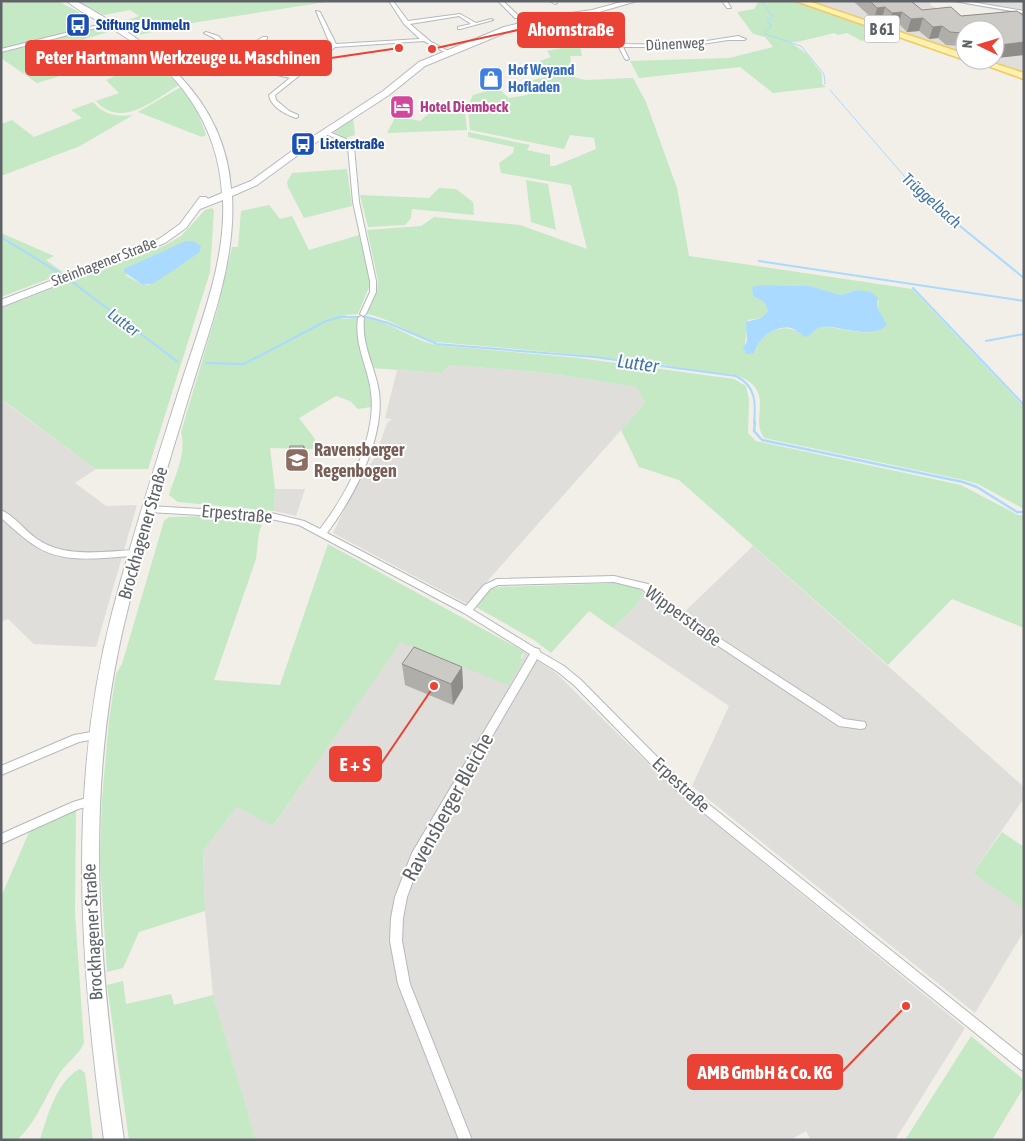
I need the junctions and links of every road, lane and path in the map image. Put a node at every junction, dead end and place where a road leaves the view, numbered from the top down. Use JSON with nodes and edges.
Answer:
{"nodes":[{"id":1,"x":70,"y":1,"type":"edge"},
{"id":2,"x":391,"y":1,"type":"edge"},
{"id":3,"x":500,"y":1,"type":"edge"},
{"id":4,"x":634,"y":1,"type":"edge"},
{"id":5,"x":724,"y":1,"type":"edge"},
{"id":6,"x":800,"y":1,"type":"edge"},
{"id":7,"x":956,"y":1,"type":"edge"},
{"id":8,"x":729,"y":8,"type":"dead end"},
{"id":9,"x":597,"y":11,"type":"junction"},
{"id":10,"x":318,"y":12,"type":"dead end"},
{"id":11,"x":1024,"y":12,"type":"edge"},
{"id":12,"x":517,"y":17,"type":"dead end"},
{"id":13,"x":491,"y":20,"type":"dead end"},
{"id":14,"x":110,"y":23,"type":"junction"},
{"id":15,"x":406,"y":23,"type":"junction"},
{"id":16,"x":475,"y":24,"type":"junction"},
{"id":17,"x":460,"y":28,"type":"dead end"},
{"id":18,"x":206,"y":33,"type":"dead end"},
{"id":19,"x":265,"y":38,"type":"dead end"},
{"id":20,"x":729,"y":39,"type":"dead end"},
{"id":21,"x":422,"y":40,"type":"junction"},
{"id":22,"x":620,"y":45,"type":"junction"},
{"id":23,"x":334,"y":46,"type":"junction"},
{"id":24,"x":1,"y":50,"type":"edge"},
{"id":25,"x":448,"y":53,"type":"junction"},
{"id":26,"x":955,"y":53,"type":"edge"},
{"id":27,"x":236,"y":55,"type":"junction"},
{"id":28,"x":627,"y":59,"type":"dead end"},
{"id":29,"x":1005,"y":70,"type":"edge"},
{"id":30,"x":1024,"y":76,"type":"edge"},
{"id":31,"x":295,"y":78,"type":"junction"},
{"id":32,"x":296,"y":116,"type":"dead end"},
{"id":33,"x":325,"y":132,"type":"junction"},
{"id":34,"x":227,"y":191,"type":"junction"},
{"id":35,"x":1,"y":304,"type":"edge"},
{"id":36,"x":362,"y":316,"type":"joint"},
{"id":37,"x":149,"y":509,"type":"junction"},
{"id":38,"x":1,"y":513,"type":"edge"},
{"id":39,"x":322,"y":533,"type":"junction"},
{"id":40,"x":136,"y":553,"type":"junction"},
{"id":41,"x":467,"y":611,"type":"junction"},
{"id":42,"x":536,"y":652,"type":"junction"},
{"id":43,"x":860,"y":725,"type":"dead end"},
{"id":44,"x":96,"y":735,"type":"junction"},
{"id":45,"x":1,"y":772,"type":"edge"},
{"id":46,"x":90,"y":802,"type":"junction"},
{"id":47,"x":1,"y":839,"type":"edge"},
{"id":48,"x":1024,"y":1065,"type":"edge"},
{"id":49,"x":114,"y":1140,"type":"edge"},
{"id":50,"x":466,"y":1140,"type":"edge"}],
"edges":[{"from":1,"to":14,"type":"main road","name":"Brockhagener Straße"},
{"from":2,"to":15,"type":"street"},
{"from":3,"to":12,"type":"street"},
{"from":4,"to":9,"type":"main road","name":"Steinhagener Straße"},
{"from":5,"to":8,"type":"street"},
{"from":6,"to":26,"type":"main road","number":"B 61"},
{"from":7,"to":11,"type":"street"},
{"from":9,"to":22,"type":"street","name":"Dünenweg"},
{"from":9,"to":25,"type":"main road","name":"Steinhagener Straße"},
{"from":10,"to":23,"type":"street"},
{"from":13,"to":16,"type":"street"},
{"from":14,"to":24,"type":"street"},
{"from":14,"to":34,"type":"main road","name":"Brockhagener Straße"},
{"from":15,"to":16,"type":"street"},
{"from":15,"to":21,"type":"street"},
{"from":16,"to":17,"type":"street"},
{"from":18,"to":27,"type":"street"},
{"from":19,"to":27,"type":"street"},
{"from":20,"to":22,"type":"street","name":"Dünenweg"},
{"from":21,"to":23,"type":"street"},
{"from":21,"to":25,"type":"street"},
{"from":22,"to":28,"type":"street","name":"Dünenweg"},
{"from":23,"to":31,"type":"street"},
{"from":25,"to":33,"type":"main road","name":"Steinhagener Straße"},
{"from":27,"to":31,"type":"street"},
{"from":29,"to":30,"type":"main road"},
{"from":31,"to":32,"type":"street"},
{"from":33,"to":34,"type":"main road","name":"Steinhagener Straße"},
{"from":33,"to":36,"type":"street"},
{"from":34,"to":35,"type":"main road","name":"Steinhagener Straße"},
{"from":34,"to":37,"type":"main road","name":"Brockhagener Straße"},
{"from":36,"to":39,"type":"street"},
{"from":37,"to":39,"type":"street","name":"Erpestraße"},
{"from":37,"to":40,"type":"main road","name":"Brockhagener Straße"},
{"from":38,"to":40,"type":"street"},
{"from":39,"to":41,"type":"street","name":"Erpestraße"},
{"from":40,"to":44,"type":"main road","name":"Brockhagener Straße"},
{"from":41,"to":42,"type":"street","name":"Erpestraße"},
{"from":41,"to":43,"type":"street","name":"Wipperstraße"},
{"from":42,"to":48,"type":"street","name":"Erpestraße"},
{"from":42,"to":50,"type":"street","name":"Ravensberger Bleiche"},
{"from":44,"to":45,"type":"street"},
{"from":44,"to":46,"type":"main road","name":"Brockhagener Straße"},
{"from":46,"to":47,"type":"street"},
{"from":46,"to":49,"type":"main road","name":"Brockhagener Straße"}]}
